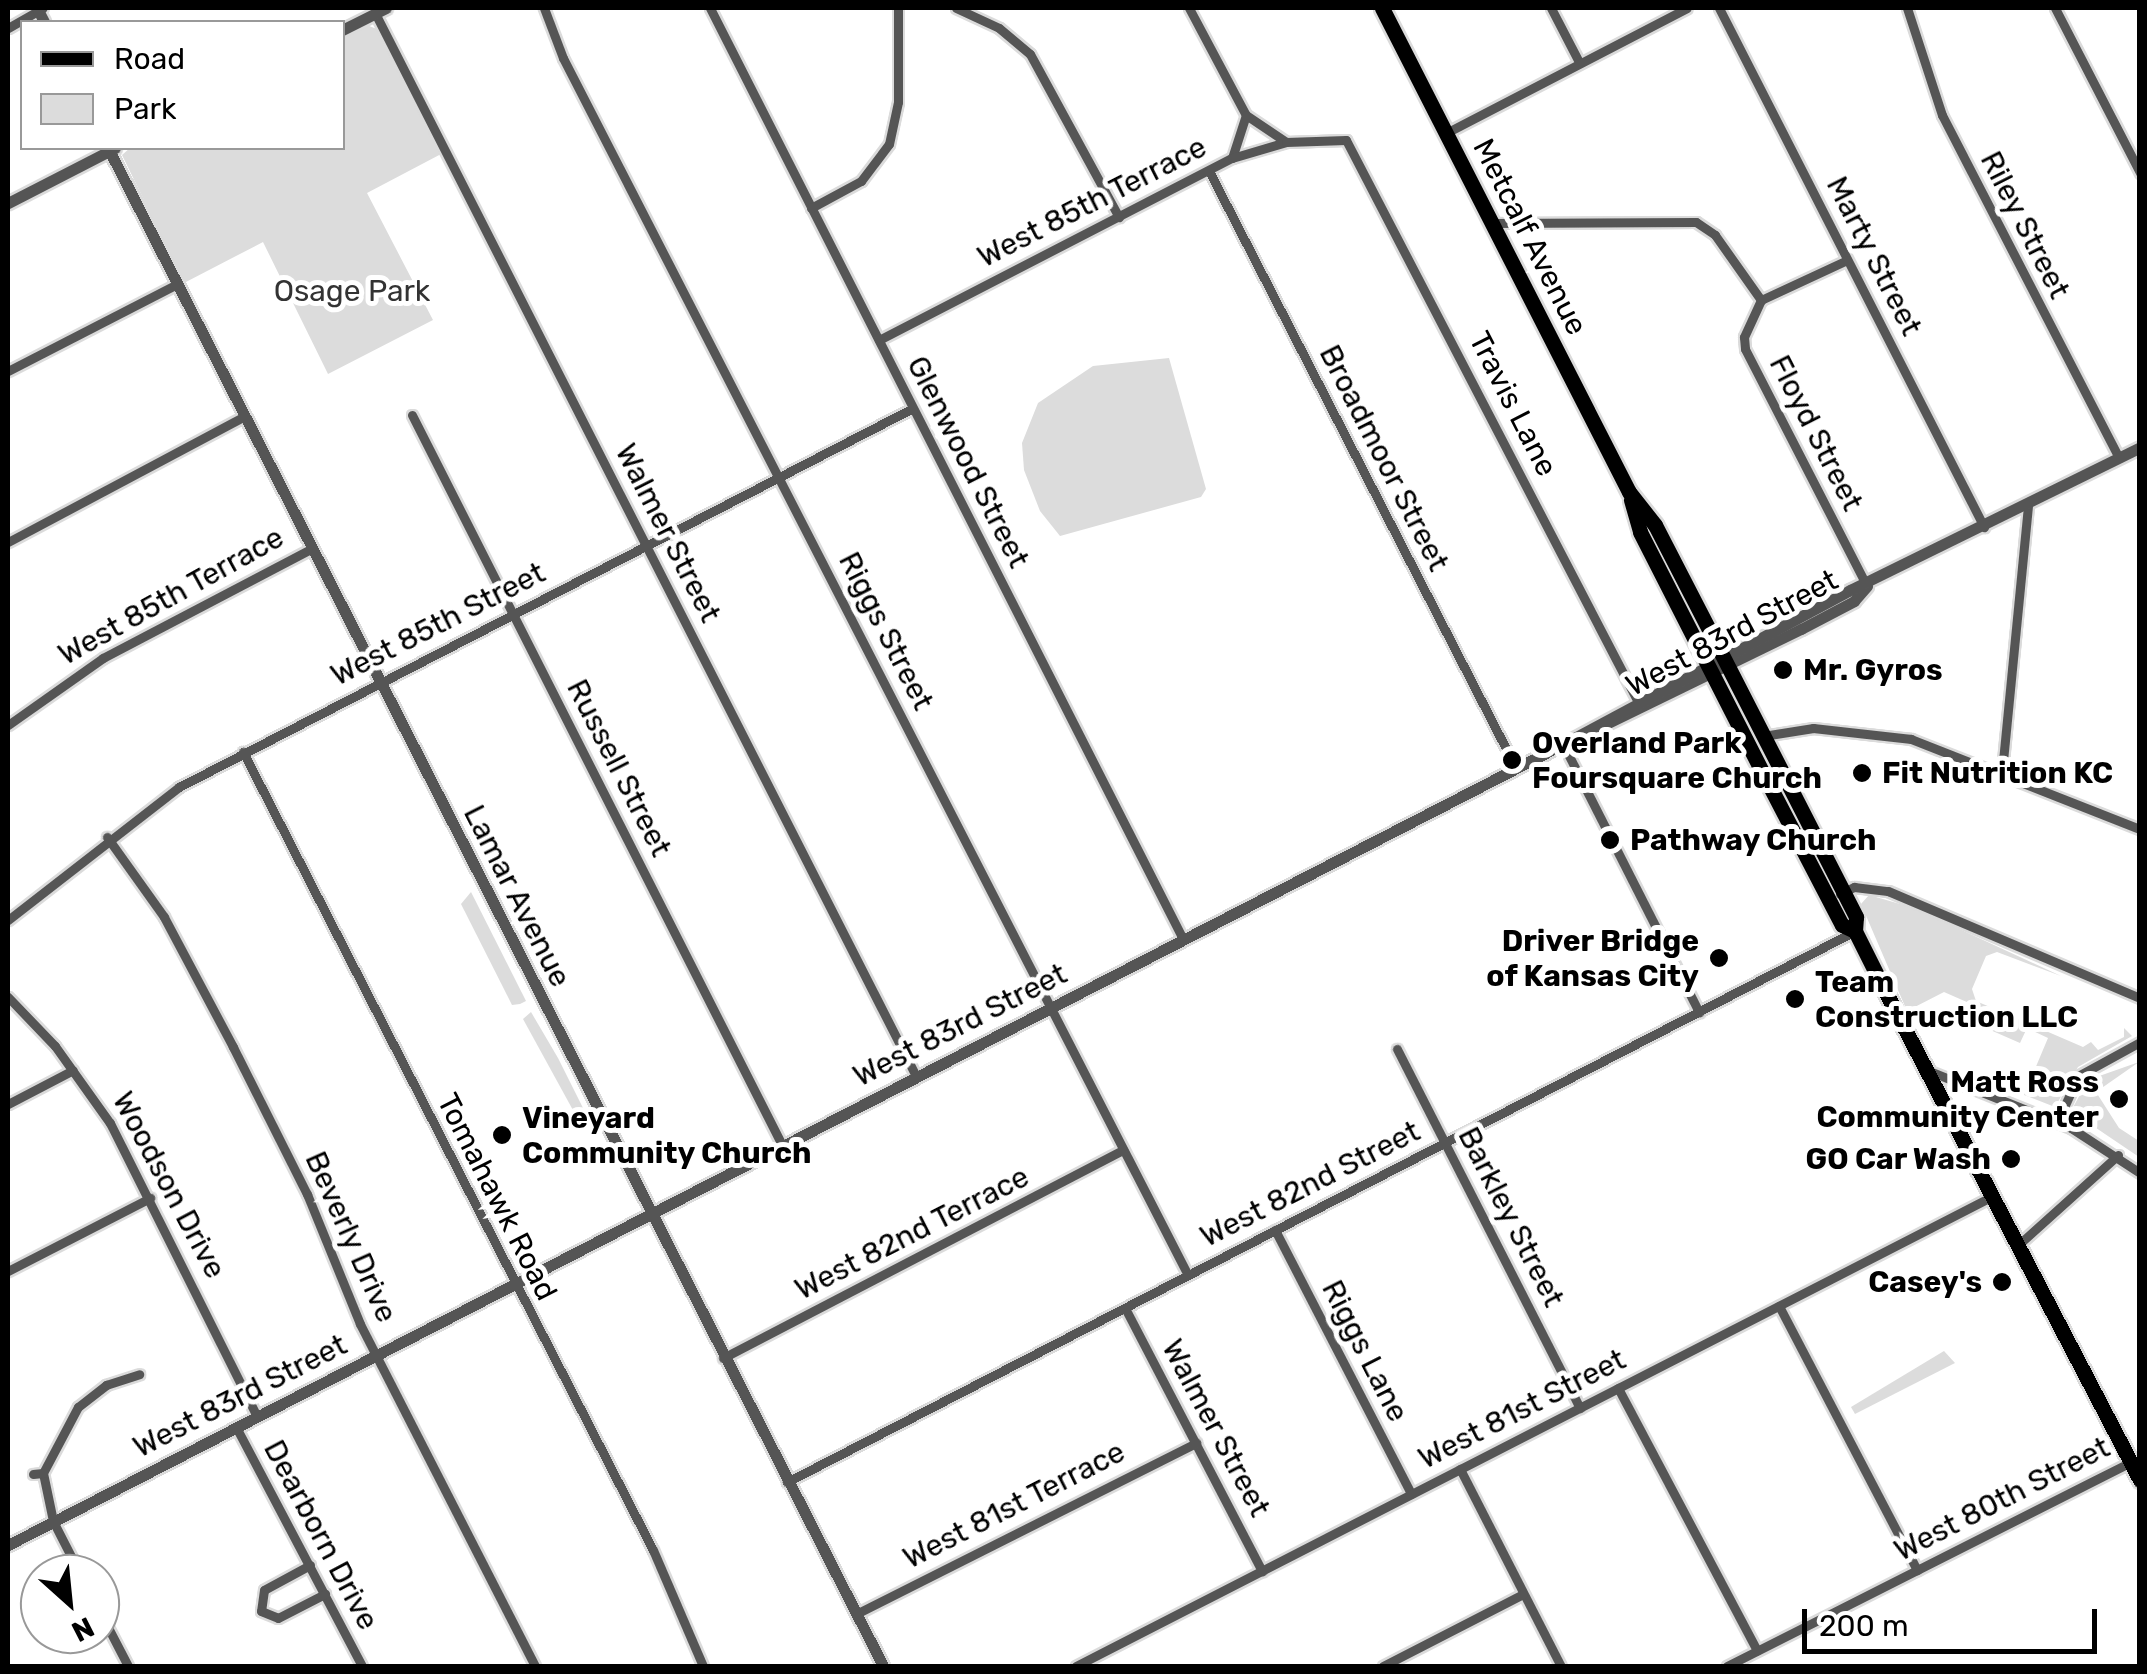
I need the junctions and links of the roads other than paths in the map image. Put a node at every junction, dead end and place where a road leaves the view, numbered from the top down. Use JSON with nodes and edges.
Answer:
{"nodes":[{"id":1,"x":544,"y":8,"type":"edge"},
{"id":2,"x":710,"y":8,"type":"edge"},
{"id":3,"x":898,"y":8,"type":"edge"},
{"id":4,"x":956,"y":8,"type":"edge"},
{"id":5,"x":1189,"y":8,"type":"edge"},
{"id":6,"x":1382,"y":8,"type":"edge"},
{"id":7,"x":1551,"y":8,"type":"edge"},
{"id":8,"x":1686,"y":8,"type":"edge"},
{"id":9,"x":1719,"y":8,"type":"edge"},
{"id":10,"x":1907,"y":8,"type":"edge"},
{"id":11,"x":2055,"y":8,"type":"edge"},
{"id":12,"x":380,"y":10,"type":"edge"},
{"id":13,"x":345,"y":28,"type":"edge"},
{"id":14,"x":1578,"y":62,"type":"junction"},
{"id":15,"x":1246,"y":114,"type":"junction"},
{"id":16,"x":1446,"y":133,"type":"junction"},
{"id":17,"x":1337,"y":138,"type":"joint"},
{"id":18,"x":1286,"y":142,"type":"junction"},
{"id":19,"x":109,"y":150,"type":"edge"},
{"id":20,"x":111,"y":150,"type":"edge"},
{"id":21,"x":1232,"y":158,"type":"junction"},
{"id":22,"x":1209,"y":170,"type":"junction"},
{"id":23,"x":2140,"y":173,"type":"edge"},
{"id":24,"x":8,"y":203,"type":"edge"},
{"id":25,"x":811,"y":208,"type":"junction"},
{"id":26,"x":1119,"y":216,"type":"junction"},
{"id":27,"x":1492,"y":224,"type":"junction"},
{"id":28,"x":1847,"y":260,"type":"junction"},
{"id":29,"x":177,"y":284,"type":"junction"},
{"id":30,"x":1761,"y":300,"type":"junction"},
{"id":31,"x":879,"y":340,"type":"junction"},
{"id":32,"x":8,"y":372,"type":"edge"},
{"id":33,"x":913,"y":408,"type":"junction"},
{"id":34,"x":412,"y":415,"type":"dead end"},
{"id":35,"x":245,"y":416,"type":"junction"},
{"id":36,"x":2140,"y":447,"type":"edge"},
{"id":37,"x":2118,"y":458,"type":"junction"},
{"id":38,"x":778,"y":476,"type":"junction"},
{"id":39,"x":1629,"y":492,"type":"junction"},
{"id":40,"x":2028,"y":504,"type":"junction"},
{"id":41,"x":1984,"y":527,"type":"junction"},
{"id":42,"x":8,"y":542,"type":"edge"},
{"id":43,"x":648,"y":544,"type":"junction"},
{"id":44,"x":312,"y":548,"type":"junction"},
{"id":45,"x":1867,"y":586,"type":"junction"},
{"id":46,"x":513,"y":613,"type":"junction"},
{"id":47,"x":1725,"y":662,"type":"junction"},
{"id":48,"x":1709,"y":670,"type":"junction"},
{"id":49,"x":380,"y":682,"type":"junction"},
{"id":50,"x":1637,"y":700,"type":"junction"},
{"id":51,"x":8,"y":725,"type":"edge"},
{"id":52,"x":1762,"y":736,"type":"junction"},
{"id":53,"x":1563,"y":744,"type":"junction"},
{"id":54,"x":243,"y":752,"type":"junction"},
{"id":55,"x":1516,"y":768,"type":"junction"},
{"id":56,"x":2002,"y":771,"type":"junction"},
{"id":57,"x":2139,"y":827,"type":"edge"},
{"id":58,"x":108,"y":836,"type":"junction"},
{"id":59,"x":1836,"y":896,"type":"junction"},
{"id":60,"x":8,"y":920,"type":"edge"},
{"id":61,"x":1855,"y":931,"type":"junction"},
{"id":62,"x":1183,"y":939,"type":"junction"},
{"id":63,"x":8,"y":997,"type":"edge"},
{"id":64,"x":2140,"y":998,"type":"edge"},
{"id":65,"x":1050,"y":1007,"type":"junction"},
{"id":66,"x":1698,"y":1012,"type":"junction"},
{"id":67,"x":2140,"y":1042,"type":"edge"},
{"id":68,"x":1397,"y":1049,"type":"dead end"},
{"id":69,"x":1924,"y":1069,"type":"junction"},
{"id":70,"x":74,"y":1070,"type":"junction"},
{"id":71,"x":916,"y":1076,"type":"junction"},
{"id":72,"x":8,"y":1104,"type":"edge"},
{"id":73,"x":2057,"y":1122,"type":"junction"},
{"id":74,"x":1444,"y":1143,"type":"junction"},
{"id":75,"x":782,"y":1145,"type":"junction"},
{"id":76,"x":1123,"y":1150,"type":"junction"},
{"id":77,"x":2118,"y":1155,"type":"junction"},
{"id":78,"x":2140,"y":1173,"type":"edge"},
{"id":79,"x":150,"y":1198,"type":"junction"},
{"id":80,"x":1992,"y":1198,"type":"junction"},
{"id":81,"x":650,"y":1213,"type":"junction"},
{"id":82,"x":1274,"y":1230,"type":"junction"},
{"id":83,"x":2017,"y":1246,"type":"junction"},
{"id":84,"x":8,"y":1272,"type":"edge"},
{"id":85,"x":1188,"y":1275,"type":"junction"},
{"id":86,"x":514,"y":1284,"type":"junction"},
{"id":87,"x":1779,"y":1306,"type":"junction"},
{"id":88,"x":1125,"y":1308,"type":"junction"},
{"id":89,"x":376,"y":1354,"type":"junction"},
{"id":90,"x":723,"y":1358,"type":"junction"},
{"id":91,"x":139,"y":1374,"type":"dead end"},
{"id":92,"x":1618,"y":1388,"type":"junction"},
{"id":93,"x":1580,"y":1408,"type":"junction"},
{"id":94,"x":257,"y":1416,"type":"junction"},
{"id":95,"x":236,"y":1427,"type":"junction"},
{"id":96,"x":1196,"y":1443,"type":"junction"},
{"id":97,"x":2135,"y":1460,"type":"edge"},
{"id":98,"x":1460,"y":1469,"type":"junction"},
{"id":99,"x":2140,"y":1480,"type":"edge"},
{"id":100,"x":787,"y":1482,"type":"junction"},
{"id":101,"x":1411,"y":1494,"type":"junction"},
{"id":102,"x":53,"y":1521,"type":"junction"},
{"id":103,"x":8,"y":1544,"type":"edge"},
{"id":104,"x":70,"y":1554,"type":"edge"},
{"id":105,"x":310,"y":1565,"type":"junction"},
{"id":106,"x":1918,"y":1570,"type":"junction"},
{"id":107,"x":1262,"y":1571,"type":"junction"},
{"id":108,"x":325,"y":1594,"type":"junction"},
{"id":109,"x":1524,"y":1594,"type":"junction"},
{"id":110,"x":856,"y":1614,"type":"junction"},
{"id":111,"x":1758,"y":1651,"type":"junction"},
{"id":112,"x":362,"y":1666,"type":"edge"},
{"id":113,"x":535,"y":1666,"type":"edge"},
{"id":114,"x":703,"y":1666,"type":"edge"},
{"id":115,"x":883,"y":1666,"type":"edge"},
{"id":116,"x":1076,"y":1666,"type":"edge"},
{"id":117,"x":1383,"y":1666,"type":"edge"},
{"id":118,"x":1561,"y":1666,"type":"edge"},
{"id":119,"x":1727,"y":1666,"type":"edge"}],
"edges":[{"from":1,"to":38,"type":"street","name":"Riggs Street"},
{"from":2,"to":25,"type":"street","name":"Glenwood Street"},
{"from":3,"to":25,"type":"street"},
{"from":4,"to":26,"type":"street"},
{"from":5,"to":15,"type":"street"},
{"from":6,"to":16,"type":"main road","name":"Metcalf Avenue"},
{"from":7,"to":14,"type":"street"},
{"from":8,"to":14,"type":"street"},
{"from":9,"to":28,"type":"street","name":"Marty Street"},
{"from":10,"to":37,"type":"street","name":"Riley Street"},
{"from":11,"to":23,"type":"street"},
{"from":12,"to":13,"type":"street"},
{"from":12,"to":43,"type":"street","name":"Walmer Street"},
{"from":14,"to":16,"type":"street"},
{"from":15,"to":18,"type":"street"},
{"from":15,"to":21,"type":"street"},
{"from":16,"to":27,"type":"main road","name":"Metcalf Avenue"},
{"from":17,"to":18,"type":"street","name":"West 85th Terrace"},
{"from":17,"to":50,"type":"street","name":"Travis Lane"},
{"from":18,"to":21,"type":"street","name":"West 85th Terrace"},
{"from":19,"to":24,"type":"street"},
{"from":20,"to":29,"type":"street","name":"Lamar Avenue"},
{"from":21,"to":22,"type":"street","name":"West 85th Terrace"},
{"from":22,"to":26,"type":"street","name":"West 85th Terrace"},
{"from":22,"to":55,"type":"street","name":"Broadmoor Street"},
{"from":25,"to":31,"type":"street","name":"Glenwood Street"},
{"from":26,"to":31,"type":"street","name":"West 85th Terrace"},
{"from":27,"to":30,"type":"street"},
{"from":27,"to":39,"type":"main road","name":"Metcalf Avenue"},
{"from":28,"to":30,"type":"street"},
{"from":28,"to":41,"type":"street","name":"Marty Street"},
{"from":29,"to":32,"type":"street"},
{"from":29,"to":35,"type":"street","name":"Lamar Avenue"},
{"from":30,"to":45,"type":"street","name":"Floyd Street"},
{"from":31,"to":33,"type":"street","name":"Glenwood Street"},
{"from":33,"to":38,"type":"street","name":"West 85th Street"},
{"from":33,"to":62,"type":"street","name":"Glenwood Street"},
{"from":34,"to":46,"type":"street","name":"Russell Street"},
{"from":35,"to":42,"type":"street"},
{"from":35,"to":44,"type":"street","name":"Lamar Avenue"},
{"from":36,"to":37,"type":"street","name":"West 83rd Street"},
{"from":37,"to":40,"type":"street","name":"West 83rd Street"},
{"from":38,"to":43,"type":"street","name":"West 85th Street"},
{"from":38,"to":65,"type":"street","name":"Riggs Street"},
{"from":39,"to":47,"type":"main road","name":"Metcalf Avenue"},
{"from":39,"to":48,"type":"main road","name":"Metcalf Avenue"},
{"from":40,"to":41,"type":"street","name":"West 83rd Street"},
{"from":40,"to":56,"type":"street"},
{"from":41,"to":45,"type":"street","name":"West 83rd Street"},
{"from":43,"to":46,"type":"street","name":"West 85th Street"},
{"from":43,"to":71,"type":"street","name":"Walmer Street"},
{"from":44,"to":49,"type":"street","name":"Lamar Avenue"},
{"from":44,"to":51,"type":"street","name":"West 85th Terrace"},
{"from":45,"to":47,"type":"street","name":"West 83rd Street"},
{"from":46,"to":49,"type":"street","name":"West 85th Street"},
{"from":46,"to":75,"type":"street","name":"Russell Street"},
{"from":47,"to":48,"type":"street","name":"West 83rd Street"},
{"from":47,"to":52,"type":"main road","name":"Metcalf Avenue"},
{"from":48,"to":50,"type":"street","name":"West 83rd Street"},
{"from":48,"to":53,"type":"street","name":"West 83rd Street"},
{"from":48,"to":59,"type":"main road","name":"Metcalf Avenue"},
{"from":49,"to":54,"type":"street","name":"West 85th Street"},
{"from":49,"to":81,"type":"street","name":"Lamar Avenue"},
{"from":50,"to":53,"type":"street","name":"West 83rd Street"},
{"from":52,"to":56,"type":"street"},
{"from":52,"to":59,"type":"main road","name":"Metcalf Avenue"},
{"from":53,"to":55,"type":"street","name":"West 83rd Street"},
{"from":53,"to":66,"type":"street"},
{"from":54,"to":58,"type":"street","name":"West 85th Street"},
{"from":54,"to":86,"type":"street","name":"Tomahawk Road"},
{"from":55,"to":62,"type":"street","name":"West 83rd Street"},
{"from":56,"to":57,"type":"street"},
{"from":58,"to":60,"type":"street","name":"West 85th Street"},
{"from":58,"to":89,"type":"street","name":"Beverly Drive"},
{"from":59,"to":61,"type":"main road","name":"Metcalf Avenue"},
{"from":59,"to":64,"type":"street"},
{"from":61,"to":66,"type":"street","name":"West 82nd Street"},
{"from":61,"to":69,"type":"main road","name":"Metcalf Avenue"},
{"from":62,"to":65,"type":"street","name":"West 83rd Street"},
{"from":63,"to":70,"type":"street","name":"Woodson Drive"},
{"from":65,"to":71,"type":"street","name":"West 83rd Street"},
{"from":65,"to":76,"type":"street","name":"Riggs Street"},
{"from":66,"to":74,"type":"street","name":"West 82nd Street"},
{"from":67,"to":73,"type":"street"},
{"from":68,"to":74,"type":"street","name":"Barkley Street"},
{"from":69,"to":73,"type":"street"},
{"from":69,"to":80,"type":"main road","name":"Metcalf Avenue"},
{"from":70,"to":72,"type":"street"},
{"from":70,"to":79,"type":"street","name":"Woodson Drive"},
{"from":71,"to":75,"type":"street","name":"West 83rd Street"},
{"from":73,"to":77,"type":"street"},
{"from":74,"to":82,"type":"street","name":"West 82nd Street"},
{"from":74,"to":93,"type":"street","name":"Barkley Street"},
{"from":75,"to":81,"type":"street","name":"West 83rd Street"},
{"from":76,"to":85,"type":"street","name":"Riggs Street"},
{"from":76,"to":90,"type":"street","name":"West 82nd Terrace"},
{"from":77,"to":78,"type":"street"},
{"from":77,"to":83,"type":"street"},
{"from":79,"to":84,"type":"street"},
{"from":79,"to":94,"type":"street","name":"Woodson Drive"},
{"from":80,"to":83,"type":"main road","name":"Metcalf Avenue"},
{"from":80,"to":87,"type":"street","name":"West 81st Street"},
{"from":81,"to":86,"type":"street","name":"West 83rd Street"},
{"from":81,"to":90,"type":"street","name":"Lamar Avenue"},
{"from":82,"to":85,"type":"street","name":"West 82nd Street"},
{"from":82,"to":101,"type":"street","name":"Riggs Lane"},
{"from":83,"to":97,"type":"main road","name":"Metcalf Avenue"},
{"from":85,"to":88,"type":"street","name":"West 82nd Street"},
{"from":86,"to":89,"type":"street","name":"West 83rd Street"},
{"from":86,"to":114,"type":"street","name":"Tomahawk Road"},
{"from":87,"to":92,"type":"street","name":"West 81st Street"},
{"from":87,"to":106,"type":"street"},
{"from":88,"to":96,"type":"street","name":"Walmer Street"},
{"from":88,"to":100,"type":"street","name":"West 82nd Street"},
{"from":89,"to":94,"type":"street","name":"West 83rd Street"},
{"from":89,"to":113,"type":"street","name":"Beverly Drive"},
{"from":90,"to":100,"type":"street","name":"Lamar Avenue"},
{"from":91,"to":102,"type":"street"},
{"from":92,"to":93,"type":"street","name":"West 81st Street"},
{"from":92,"to":111,"type":"street"},
{"from":93,"to":98,"type":"street","name":"West 81st Street"},
{"from":94,"to":95,"type":"street","name":"West 83rd Street"},
{"from":95,"to":102,"type":"street","name":"West 83rd Street"},
{"from":95,"to":105,"type":"street","name":"Dearborn Drive"},
{"from":96,"to":107,"type":"street","name":"Walmer Street"},
{"from":96,"to":110,"type":"street","name":"West 81st Terrace"},
{"from":97,"to":99,"type":"main road","name":"Metcalf Avenue"},
{"from":97,"to":106,"type":"street","name":"West 80th Street"},
{"from":98,"to":101,"type":"street","name":"West 81st Street"},
{"from":98,"to":109,"type":"street"},
{"from":100,"to":110,"type":"street","name":"Lamar Avenue"},
{"from":101,"to":107,"type":"street","name":"West 81st Street"},
{"from":102,"to":103,"type":"street","name":"West 83rd Street"},
{"from":102,"to":104,"type":"street"},
{"from":105,"to":108,"type":"street","name":"Dearborn Drive"},
{"from":105,"to":108,"type":"street"},
{"from":106,"to":111,"type":"street","name":"West 80th Street"},
{"from":107,"to":116,"type":"street","name":"West 81st Street"},
{"from":108,"to":112,"type":"street","name":"Dearborn Drive"},
{"from":109,"to":117,"type":"street"},
{"from":109,"to":118,"type":"street"},
{"from":110,"to":115,"type":"street","name":"Lamar Avenue"},
{"from":111,"to":119,"type":"street","name":"West 80th Street"}]}
